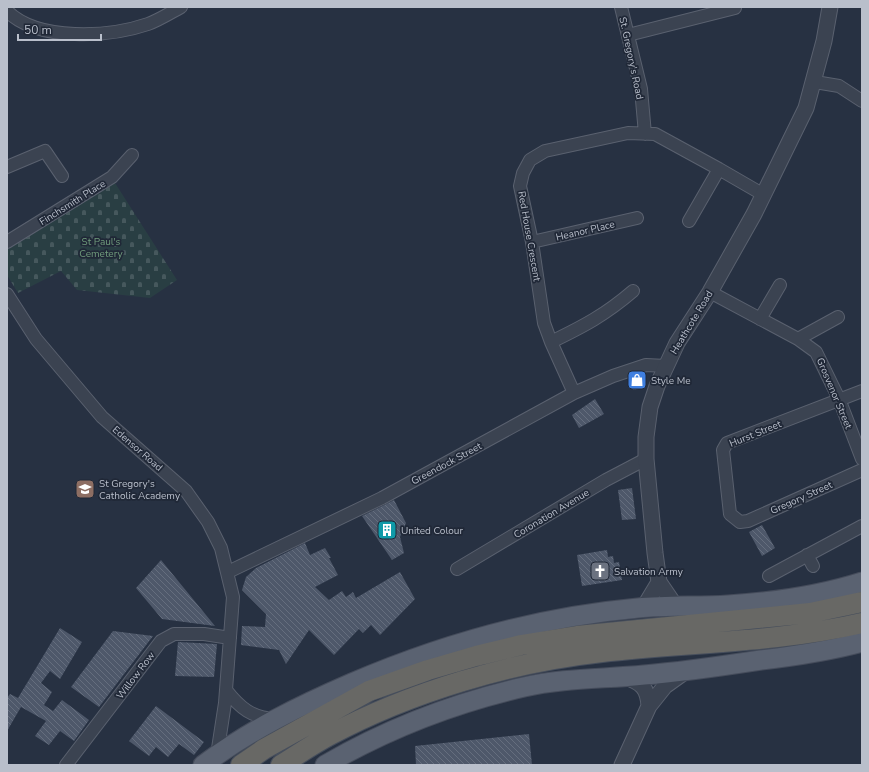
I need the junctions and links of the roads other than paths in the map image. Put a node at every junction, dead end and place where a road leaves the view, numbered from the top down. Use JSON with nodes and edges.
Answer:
{"nodes":[{"id":1,"x":181,"y":7,"type":"edge"},
{"id":2,"x":621,"y":7,"type":"edge"},
{"id":3,"x":830,"y":7,"type":"edge"},
{"id":4,"x":735,"y":8,"type":"dead end"},
{"id":5,"x":7,"y":11,"type":"edge"},
{"id":6,"x":628,"y":35,"type":"junction"},
{"id":7,"x":814,"y":82,"type":"junction"},
{"id":8,"x":858,"y":98,"type":"edge"},
{"id":9,"x":645,"y":134,"type":"junction"},
{"id":10,"x":132,"y":155,"type":"dead end"},
{"id":11,"x":7,"y":167,"type":"edge"},
{"id":12,"x":719,"y":169,"type":"junction"},
{"id":13,"x":62,"y":176,"type":"dead end"},
{"id":14,"x":764,"y":195,"type":"junction"},
{"id":15,"x":637,"y":218,"type":"dead end"},
{"id":16,"x":689,"y":220,"type":"dead end"},
{"id":17,"x":7,"y":242,"type":"edge"},
{"id":18,"x":532,"y":242,"type":"junction"},
{"id":19,"x":780,"y":285,"type":"dead end"},
{"id":20,"x":633,"y":291,"type":"dead end"},
{"id":21,"x":710,"y":292,"type":"junction"},
{"id":22,"x":7,"y":294,"type":"edge"},
{"id":23,"x":838,"y":317,"type":"dead end"},
{"id":24,"x":760,"y":319,"type":"junction"},
{"id":25,"x":798,"y":339,"type":"junction"},
{"id":26,"x":551,"y":342,"type":"junction"},
{"id":27,"x":666,"y":366,"type":"junction"},
{"id":28,"x":862,"y":391,"type":"edge"},
{"id":29,"x":574,"y":394,"type":"junction"},
{"id":30,"x":839,"y":399,"type":"junction"},
{"id":31,"x":646,"y":459,"type":"junction"},
{"id":32,"x":862,"y":459,"type":"edge"},
{"id":33,"x":862,"y":470,"type":"edge"},
{"id":34,"x":740,"y":522,"type":"joint"},
{"id":35,"x":862,"y":526,"type":"edge"},
{"id":36,"x":807,"y":554,"type":"junction"},
{"id":37,"x":813,"y":566,"type":"dead end"},
{"id":38,"x":456,"y":568,"type":"dead end"},
{"id":39,"x":228,"y":572,"type":"junction"},
{"id":40,"x":769,"y":576,"type":"dead end"},
{"id":41,"x":659,"y":582,"type":"junction"},
{"id":42,"x":862,"y":582,"type":"edge"},
{"id":43,"x":862,"y":602,"type":"edge"},
{"id":44,"x":676,"y":606,"type":"junction"},
{"id":45,"x":644,"y":607,"type":"junction"},
{"id":46,"x":862,"y":623,"type":"edge"},
{"id":47,"x":230,"y":638,"type":"junction"},
{"id":48,"x":862,"y":642,"type":"edge"},
{"id":49,"x":686,"y":671,"type":"junction"},
{"id":50,"x":625,"y":677,"type":"junction"},
{"id":51,"x":226,"y":690,"type":"junction"},
{"id":52,"x":649,"y":706,"type":"junction"},
{"id":53,"x":276,"y":719,"type":"junction"},
{"id":54,"x":210,"y":760,"type":"edge"},
{"id":55,"x":66,"y":765,"type":"edge"},
{"id":56,"x":241,"y":765,"type":"edge"},
{"id":57,"x":281,"y":765,"type":"edge"},
{"id":58,"x":325,"y":765,"type":"edge"},
{"id":59,"x":622,"y":765,"type":"edge"}],
"edges":[{"from":1,"to":5,"type":"street"},
{"from":2,"to":6,"type":"street","name":"St. Gregory's Road"},
{"from":3,"to":7,"type":"street","name":"Heathcote Road"},
{"from":4,"to":6,"type":"street"},
{"from":6,"to":9,"type":"street","name":"St. Gregory's Road"},
{"from":7,"to":8,"type":"street"},
{"from":7,"to":14,"type":"street","name":"Heathcote Road"},
{"from":9,"to":12,"type":"street","name":"Red House Crescent"},
{"from":9,"to":18,"type":"street","name":"Red House Crescent"},
{"from":10,"to":17,"type":"street","name":"Finchsmith Place"},
{"from":11,"to":13,"type":"street"},
{"from":12,"to":14,"type":"street","name":"Red House Crescent"},
{"from":12,"to":16,"type":"street"},
{"from":14,"to":21,"type":"street","name":"Heathcote Road"},
{"from":15,"to":18,"type":"street","name":"Heanor Place"},
{"from":18,"to":26,"type":"street","name":"Red House Crescent"},
{"from":19,"to":24,"type":"street"},
{"from":20,"to":26,"type":"street"},
{"from":21,"to":24,"type":"street","name":"Grosvenor Street"},
{"from":21,"to":27,"type":"street","name":"Heathcote Road"},
{"from":22,"to":39,"type":"street","name":"Edensor Road"},
{"from":23,"to":25,"type":"street"},
{"from":24,"to":25,"type":"street","name":"Grosvenor Street"},
{"from":25,"to":30,"type":"street","name":"Grosvenor Street"},
{"from":26,"to":29,"type":"street","name":"Red House Crescent"},
{"from":27,"to":29,"type":"street","name":"Greendock Street"},
{"from":27,"to":31,"type":"street","name":"Heathcote Road"},
{"from":28,"to":30,"type":"street","name":"Hurst Street"},
{"from":29,"to":39,"type":"street","name":"Greendock Street"},
{"from":30,"to":32,"type":"street","name":"Grosvenor Street"},
{"from":30,"to":34,"type":"street","name":"Hurst Street"},
{"from":31,"to":38,"type":"street","name":"Coronation Avenue"},
{"from":31,"to":41,"type":"street","name":"Heathcote Road"},
{"from":33,"to":34,"type":"street","name":"Gregory Street"},
{"from":35,"to":36,"type":"street"},
{"from":36,"to":37,"type":"street"},
{"from":36,"to":40,"type":"street"},
{"from":39,"to":47,"type":"street","name":"Edensor Road"},
{"from":41,"to":44,"type":"street","name":"Heathcote Road"},
{"from":41,"to":45,"type":"street"},
{"from":42,"to":44,"type":"main road"},
{"from":43,"to":56,"type":"highway"},
{"from":44,"to":45,"type":"main road"},
{"from":45,"to":53,"type":"main road"},
{"from":46,"to":57,"type":"highway"},
{"from":47,"to":51,"type":"street","name":"Edensor Road"},
{"from":47,"to":55,"type":"street","name":"Willow Row"},
{"from":48,"to":49,"type":"main road"},
{"from":49,"to":50,"type":"main road"},
{"from":49,"to":52,"type":"street"},
{"from":50,"to":52,"type":"street"},
{"from":50,"to":58,"type":"main road"},
{"from":51,"to":53,"type":"street"},
{"from":51,"to":54,"type":"street","name":"Edensor Road"},
{"from":52,"to":59,"type":"street"},
{"from":53,"to":54,"type":"main road"}]}
